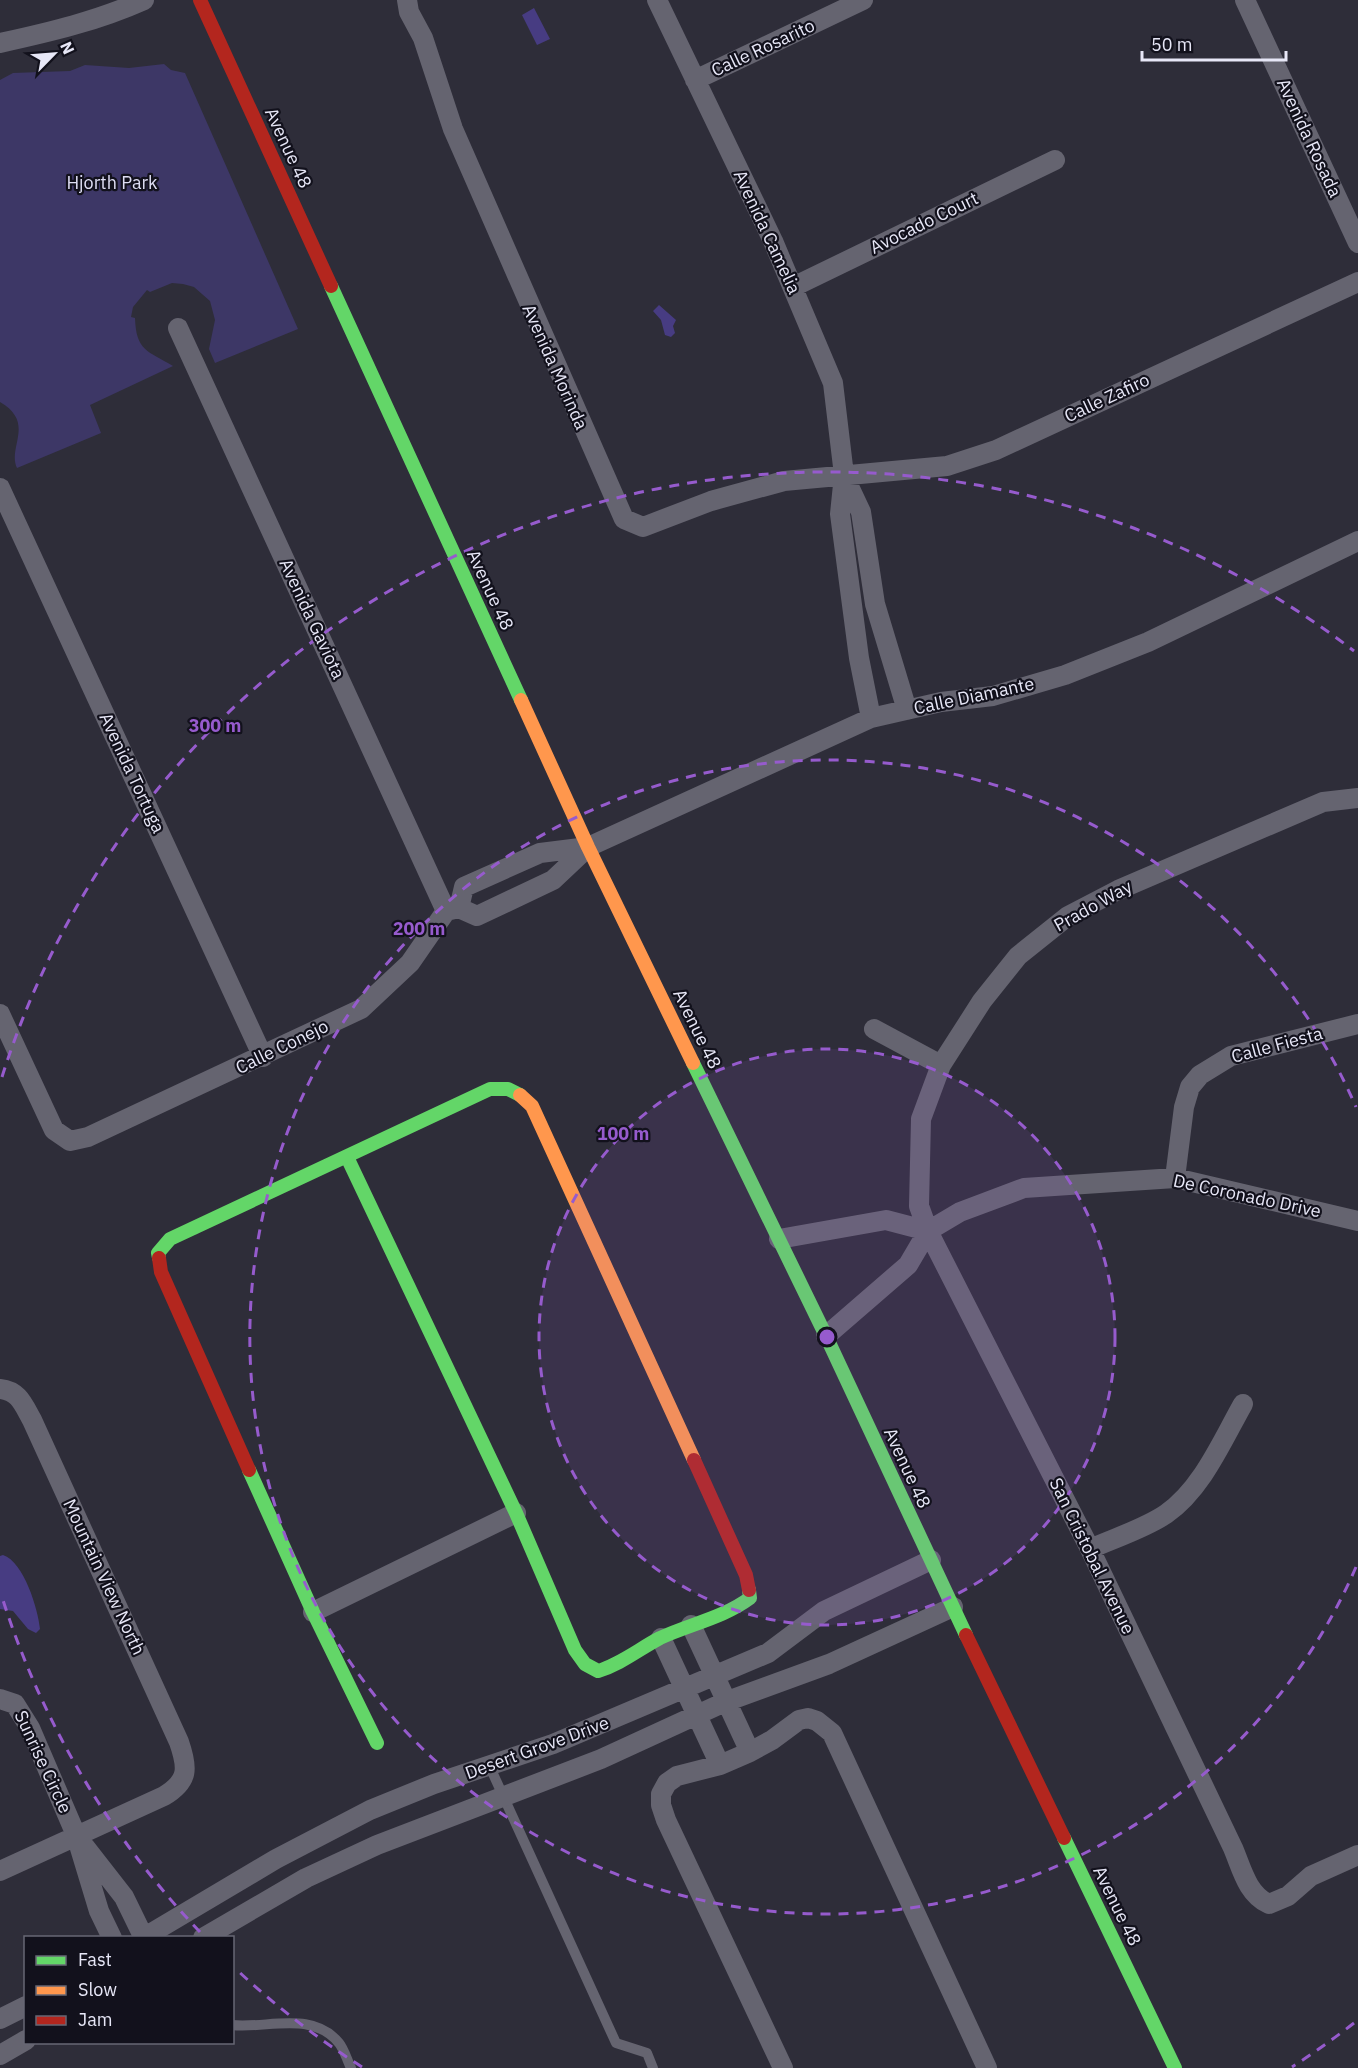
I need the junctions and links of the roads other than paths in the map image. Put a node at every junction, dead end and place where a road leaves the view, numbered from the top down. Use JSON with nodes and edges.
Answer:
{"nodes":[{"id":1,"x":144,"y":0,"type":"edge"},
{"id":2,"x":200,"y":0,"type":"edge"},
{"id":3,"x":407,"y":0,"type":"edge"},
{"id":4,"x":657,"y":0,"type":"edge"},
{"id":5,"x":863,"y":0,"type":"edge"},
{"id":6,"x":1245,"y":0,"type":"edge"},
{"id":7,"x":0,"y":44,"type":"edge"},
{"id":8,"x":695,"y":80,"type":"junction"},
{"id":9,"x":1055,"y":160,"type":"dead end"},
{"id":10,"x":1358,"y":243,"type":"edge"},
{"id":11,"x":1358,"y":282,"type":"edge"},
{"id":12,"x":793,"y":287,"type":"junction"},
{"id":13,"x":178,"y":328,"type":"dead end"},
{"id":14,"x":844,"y":475,"type":"junction"},
{"id":15,"x":0,"y":488,"type":"edge"},
{"id":16,"x":1358,"y":541,"type":"edge"},
{"id":17,"x":881,"y":624,"type":"junction"},
{"id":18,"x":855,"y":629,"type":"junction"},
{"id":19,"x":908,"y":710,"type":"junction"},
{"id":20,"x":871,"y":718,"type":"junction"},
{"id":21,"x":1358,"y":798,"type":"edge"},
{"id":22,"x":588,"y":847,"type":"junction"},
{"id":23,"x":452,"y":909,"type":"junction"},
{"id":24,"x":0,"y":1014,"type":"edge"},
{"id":25,"x":1358,"y":1024,"type":"edge"},
{"id":26,"x":874,"y":1029,"type":"dead end"},
{"id":27,"x":263,"y":1057,"type":"junction"},
{"id":28,"x":941,"y":1065,"type":"junction"},
{"id":29,"x":347,"y":1157,"type":"junction"},
{"id":30,"x":1175,"y":1178,"type":"junction"},
{"id":31,"x":1358,"y":1221,"type":"edge"},
{"id":32,"x":928,"y":1231,"type":"junction"},
{"id":33,"x":778,"y":1239,"type":"junction"},
{"id":34,"x":826,"y":1336,"type":"junction"},
{"id":35,"x":0,"y":1389,"type":"edge"},
{"id":36,"x":1243,"y":1404,"type":"dead end"},
{"id":37,"x":516,"y":1513,"type":"junction"},
{"id":38,"x":1090,"y":1549,"type":"junction"},
{"id":39,"x":931,"y":1560,"type":"junction"},
{"id":40,"x":953,"y":1607,"type":"junction"},
{"id":41,"x":313,"y":1612,"type":"junction"},
{"id":42,"x":691,"y":1625,"type":"junction"},
{"id":43,"x":662,"y":1638,"type":"junction"},
{"id":44,"x":768,"y":1653,"type":"junction"},
{"id":45,"x":714,"y":1676,"type":"junction"},
{"id":46,"x":781,"y":1680,"type":"junction"},
{"id":47,"x":685,"y":1689,"type":"junction"},
{"id":48,"x":0,"y":1699,"type":"edge"},
{"id":49,"x":725,"y":1702,"type":"junction"},
{"id":50,"x":697,"y":1714,"type":"junction"},
{"id":51,"x":377,"y":1743,"type":"dead end"},
{"id":52,"x":750,"y":1752,"type":"junction"},
{"id":53,"x":720,"y":1765,"type":"junction"},
{"id":54,"x":489,"y":1766,"type":"junction"},
{"id":55,"x":501,"y":1797,"type":"junction"},
{"id":56,"x":76,"y":1835,"type":"junction"},
{"id":57,"x":1358,"y":1855,"type":"edge"},
{"id":58,"x":0,"y":1871,"type":"edge"},
{"id":59,"x":111,"y":1936,"type":"edge"},
{"id":60,"x":143,"y":1936,"type":"edge"},
{"id":61,"x":145,"y":1936,"type":"edge"},
{"id":62,"x":206,"y":1936,"type":"edge"},
{"id":63,"x":24,"y":2007,"type":"edge"},
{"id":64,"x":0,"y":2019,"type":"edge"},
{"id":65,"x":234,"y":2025,"type":"edge"},
{"id":66,"x":24,"y":2041,"type":"edge"},
{"id":67,"x":0,"y":2055,"type":"edge"},
{"id":68,"x":351,"y":2068,"type":"edge"},
{"id":69,"x":653,"y":2068,"type":"edge"},
{"id":70,"x":783,"y":2068,"type":"edge"},
{"id":71,"x":987,"y":2068,"type":"edge"},
{"id":72,"x":1175,"y":2068,"type":"edge"}],
"edges":[{"from":1,"to":7,"type":"street"},
{"from":2,"to":22,"type":"main road","name":"Avenue 48"},
{"from":3,"to":14,"type":"street","name":"Avenida Morinda"},
{"from":4,"to":8,"type":"street","name":"Avenida Camelia"},
{"from":5,"to":8,"type":"street","name":"Calle Rosarito"},
{"from":6,"to":10,"type":"street","name":"Avenida Rosada"},
{"from":8,"to":12,"type":"street","name":"Avenida Camelia"},
{"from":9,"to":12,"type":"street","name":"Avocado Court"},
{"from":11,"to":14,"type":"street","name":"Calle Zafiro"},
{"from":12,"to":14,"type":"street","name":"Avenida Camelia"},
{"from":13,"to":23,"type":"street","name":"Avenida Gaviota"},
{"from":14,"to":17,"type":"street","name":"Avenida Camelia"},
{"from":14,"to":18,"type":"street","name":"Avenida Camelia"},
{"from":15,"to":27,"type":"street","name":"Avenida Tortuga"},
{"from":16,"to":19,"type":"street","name":"Calle Diamante"},
{"from":17,"to":18,"type":"street"},
{"from":17,"to":19,"type":"street","name":"Avenida Camelia"},
{"from":18,"to":20,"type":"street","name":"Avenida Camelia"},
{"from":19,"to":20,"type":"street","name":"Calle Diamante"},
{"from":20,"to":22,"type":"street","name":"Calle Diamante"},
{"from":21,"to":28,"type":"street","name":"Prado Way"},
{"from":22,"to":23,"type":"street","name":"Calle Conejo"},
{"from":22,"to":23,"type":"street"},
{"from":22,"to":33,"type":"main road","name":"Avenue 48"},
{"from":23,"to":27,"type":"street","name":"Calle Conejo"},
{"from":24,"to":27,"type":"street","name":"Calle Conejo"},
{"from":25,"to":30,"type":"street","name":"Calle Fiesta"},
{"from":26,"to":28,"type":"street"},
{"from":28,"to":32,"type":"street","name":"Prado Way"},
{"from":29,"to":37,"type":"main road"},
{"from":29,"to":41,"type":"main road"},
{"from":29,"to":42,"type":"main road"},
{"from":30,"to":31,"type":"street","name":"De Coronado Drive"},
{"from":30,"to":32,"type":"street","name":"De Coronado Drive"},
{"from":32,"to":33,"type":"street"},
{"from":32,"to":34,"type":"street","name":"De Coronado Drive"},
{"from":32,"to":38,"type":"street","name":"San Cristobal Avenue"},
{"from":33,"to":34,"type":"main road","name":"Avenue 48"},
{"from":34,"to":39,"type":"main road","name":"Avenue 48"},
{"from":35,"to":56,"type":"street","name":"Mountain View North"},
{"from":36,"to":38,"type":"street"},
{"from":37,"to":41,"type":"street"},
{"from":37,"to":43,"type":"main road"},
{"from":38,"to":57,"type":"street","name":"San Cristobal Avenue"},
{"from":39,"to":40,"type":"main road","name":"Avenue 48"},
{"from":39,"to":44,"type":"street","name":"Desert Grove Drive"},
{"from":40,"to":46,"type":"street","name":"Desert Grove Drive"},
{"from":40,"to":72,"type":"main road","name":"Avenue 48"},
{"from":41,"to":51,"type":"main road"},
{"from":42,"to":43,"type":"main road"},
{"from":42,"to":45,"type":"street"},
{"from":43,"to":47,"type":"street"},
{"from":44,"to":45,"type":"street","name":"Desert Grove Drive"},
{"from":44,"to":46,"type":"street"},
{"from":45,"to":47,"type":"street","name":"Desert Grove Drive"},
{"from":45,"to":49,"type":"street"},
{"from":46,"to":49,"type":"street","name":"Desert Grove Drive"},
{"from":47,"to":50,"type":"street"},
{"from":47,"to":54,"type":"street","name":"Desert Grove Drive"},
{"from":48,"to":56,"type":"street","name":"Sunrise Circle"},
{"from":49,"to":50,"type":"street","name":"Desert Grove Drive"},
{"from":49,"to":52,"type":"street"},
{"from":50,"to":53,"type":"street"},
{"from":50,"to":55,"type":"street","name":"Desert Grove Drive"},
{"from":52,"to":53,"type":"street"},
{"from":52,"to":71,"type":"street"},
{"from":53,"to":70,"type":"street"},
{"from":54,"to":55,"type":"lane"},
{"from":54,"to":61,"type":"street","name":"Desert Grove Drive"},
{"from":55,"to":62,"type":"street","name":"Desert Grove Drive"},
{"from":55,"to":69,"type":"lane"},
{"from":56,"to":58,"type":"street"},
{"from":56,"to":59,"type":"street","name":"Sunrise Circle"},
{"from":56,"to":60,"type":"street","name":"Sunrise Circle"},
{"from":63,"to":64,"type":"street"},
{"from":65,"to":68,"type":"lane"},
{"from":66,"to":67,"type":"street"}]}
